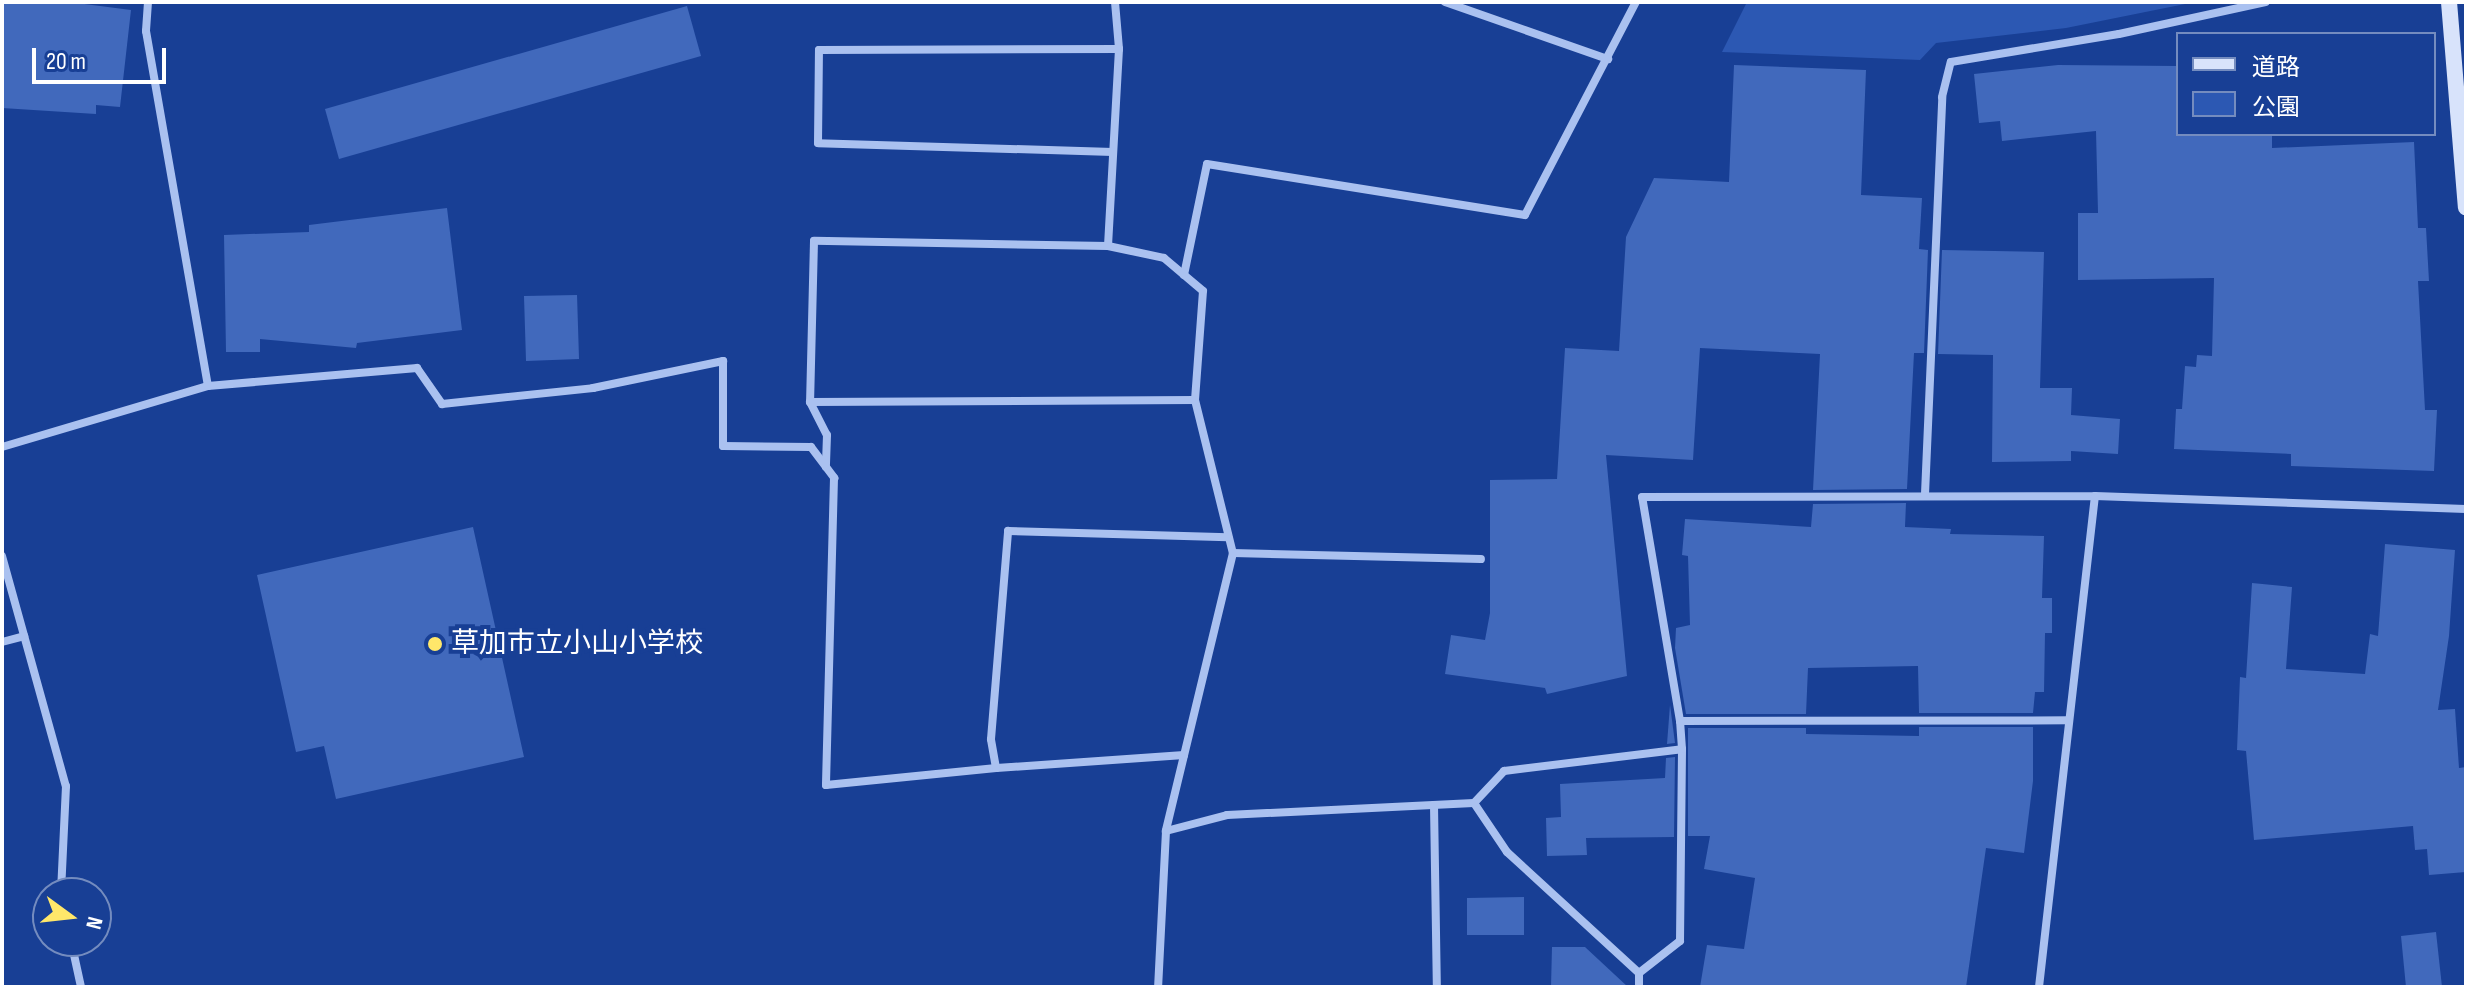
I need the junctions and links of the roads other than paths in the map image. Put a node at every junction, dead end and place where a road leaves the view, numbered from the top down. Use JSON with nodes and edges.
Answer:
{"nodes":[{"id":1,"x":148,"y":2,"type":"edge"},
{"id":2,"x":1115,"y":2,"type":"edge"},
{"id":3,"x":1445,"y":2,"type":"edge"},
{"id":4,"x":1636,"y":2,"type":"edge"},
{"id":5,"x":2266,"y":2,"type":"edge"},
{"id":6,"x":2449,"y":2,"type":"edge"},
{"id":7,"x":1119,"y":49,"type":"junction"},
{"id":8,"x":1608,"y":59,"type":"junction"},
{"id":9,"x":1113,"y":152,"type":"junction"},
{"id":10,"x":2466,"y":207,"type":"edge"},
{"id":11,"x":1108,"y":246,"type":"junction"},
{"id":12,"x":1184,"y":275,"type":"junction"},
{"id":13,"x":208,"y":386,"type":"junction"},
{"id":14,"x":1195,"y":400,"type":"junction"},
{"id":15,"x":810,"y":402,"type":"junction"},
{"id":16,"x":2,"y":447,"type":"edge"},
{"id":17,"x":826,"y":467,"type":"junction"},
{"id":18,"x":1925,"y":494,"type":"junction"},
{"id":19,"x":2095,"y":496,"type":"junction"},
{"id":20,"x":2466,"y":509,"type":"edge"},
{"id":21,"x":1228,"y":537,"type":"junction"},
{"id":22,"x":1233,"y":553,"type":"junction"},
{"id":23,"x":2,"y":556,"type":"edge"},
{"id":24,"x":1481,"y":559,"type":"dead end"},
{"id":25,"x":24,"y":636,"type":"junction"},
{"id":26,"x":2,"y":642,"type":"edge"},
{"id":27,"x":2068,"y":720,"type":"junction"},
{"id":28,"x":1680,"y":721,"type":"junction"},
{"id":29,"x":1682,"y":749,"type":"junction"},
{"id":30,"x":1184,"y":755,"type":"junction"},
{"id":31,"x":996,"y":768,"type":"junction"},
{"id":32,"x":1474,"y":803,"type":"junction"},
{"id":33,"x":1434,"y":805,"type":"junction"},
{"id":34,"x":1166,"y":831,"type":"junction"},
{"id":35,"x":62,"y":877,"type":"edge"},
{"id":36,"x":74,"y":957,"type":"edge"},
{"id":37,"x":1639,"y":973,"type":"junction"},
{"id":38,"x":81,"y":987,"type":"edge"},
{"id":39,"x":1158,"y":987,"type":"edge"},
{"id":40,"x":1437,"y":987,"type":"edge"},
{"id":41,"x":1639,"y":987,"type":"edge"},
{"id":42,"x":2039,"y":987,"type":"edge"}],
"edges":[{"from":1,"to":13,"type":"street"},
{"from":2,"to":7,"type":"street"},
{"from":3,"to":8,"type":"street"},
{"from":4,"to":8,"type":"street"},
{"from":5,"to":18,"type":"street"},
{"from":6,"to":10,"type":"street"},
{"from":7,"to":9,"type":"street"},
{"from":7,"to":9,"type":"street"},
{"from":8,"to":12,"type":"street"},
{"from":9,"to":11,"type":"street"},
{"from":11,"to":12,"type":"street"},
{"from":11,"to":15,"type":"street"},
{"from":12,"to":14,"type":"street"},
{"from":13,"to":16,"type":"street"},
{"from":13,"to":17,"type":"street"},
{"from":14,"to":15,"type":"street"},
{"from":14,"to":21,"type":"street"},
{"from":15,"to":17,"type":"street"},
{"from":17,"to":31,"type":"street"},
{"from":18,"to":19,"type":"street"},
{"from":18,"to":28,"type":"street"},
{"from":19,"to":20,"type":"street"},
{"from":19,"to":27,"type":"street"},
{"from":21,"to":22,"type":"street"},
{"from":21,"to":31,"type":"street"},
{"from":22,"to":24,"type":"street"},
{"from":22,"to":30,"type":"street"},
{"from":23,"to":25,"type":"street"},
{"from":25,"to":26,"type":"street"},
{"from":25,"to":35,"type":"street"},
{"from":27,"to":28,"type":"street"},
{"from":27,"to":42,"type":"street"},
{"from":28,"to":29,"type":"street"},
{"from":29,"to":32,"type":"street"},
{"from":29,"to":37,"type":"street"},
{"from":30,"to":31,"type":"street"},
{"from":30,"to":34,"type":"street"},
{"from":32,"to":33,"type":"street"},
{"from":32,"to":37,"type":"street"},
{"from":33,"to":34,"type":"street"},
{"from":33,"to":40,"type":"street"},
{"from":34,"to":39,"type":"street"},
{"from":36,"to":38,"type":"street"},
{"from":37,"to":41,"type":"street"}]}
